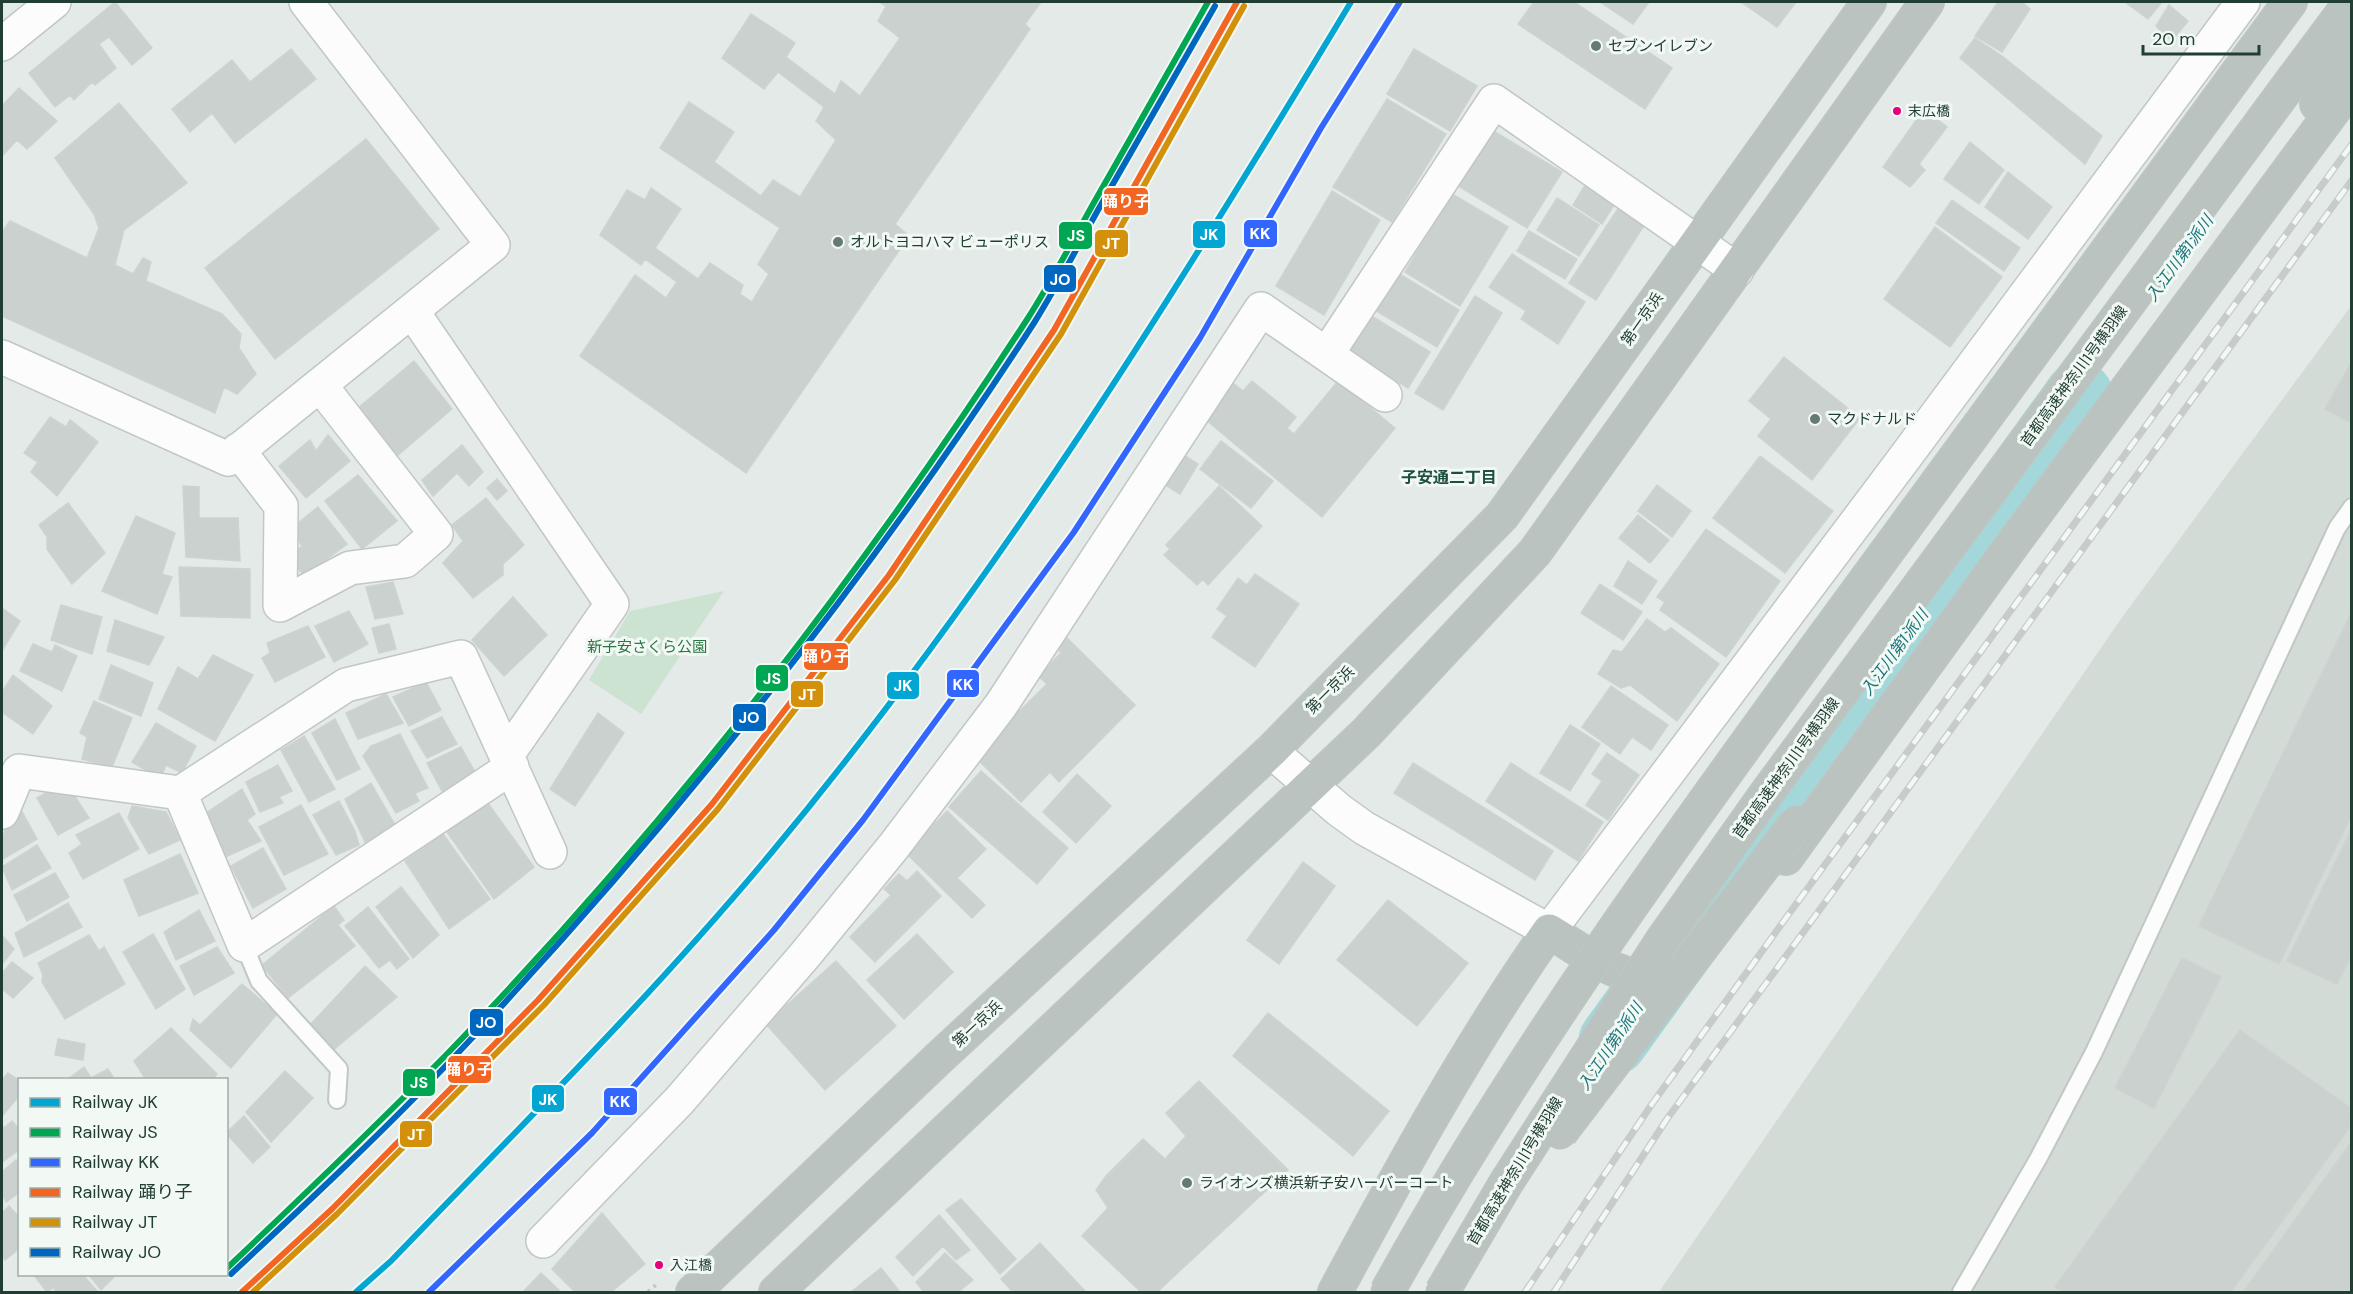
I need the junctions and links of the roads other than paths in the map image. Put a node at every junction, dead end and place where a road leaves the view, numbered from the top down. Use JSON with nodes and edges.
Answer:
{"nodes":[{"id":1,"x":54,"y":2,"type":"edge"},
{"id":2,"x":306,"y":2,"type":"edge"},
{"id":3,"x":1869,"y":2,"type":"edge"},
{"id":4,"x":1927,"y":2,"type":"edge"},
{"id":5,"x":2243,"y":2,"type":"edge"},
{"id":6,"x":2290,"y":2,"type":"edge"},
{"id":7,"x":2350,"y":2,"type":"edge"},
{"id":8,"x":2352,"y":43,"type":"edge"},
{"id":9,"x":2,"y":44,"type":"edge"},
{"id":10,"x":2352,"y":85,"type":"edge"},
{"id":11,"x":1697,"y":242,"type":"junction"},
{"id":12,"x":1737,"y":270,"type":"junction"},
{"id":13,"x":412,"y":311,"type":"junction"},
{"id":14,"x":1327,"y":354,"type":"junction"},
{"id":15,"x":2,"y":357,"type":"edge"},
{"id":16,"x":320,"y":385,"type":"junction"},
{"id":17,"x":1385,"y":395,"type":"dead end"},
{"id":18,"x":238,"y":450,"type":"junction"},
{"id":19,"x":2352,"y":507,"type":"edge"},
{"id":20,"x":1271,"y":751,"type":"junction"},
{"id":21,"x":510,"y":761,"type":"junction"},
{"id":22,"x":1311,"y":786,"type":"junction"},
{"id":23,"x":180,"y":793,"type":"junction"},
{"id":24,"x":2,"y":812,"type":"edge"},
{"id":25,"x":550,"y":852,"type":"dead end"},
{"id":26,"x":1549,"y":931,"type":"junction"},
{"id":27,"x":244,"y":945,"type":"junction"},
{"id":28,"x":338,"y":1100,"type":"dead end"},
{"id":29,"x":543,"y":1241,"type":"dead end"},
{"id":30,"x":693,"y":1293,"type":"edge"},
{"id":31,"x":776,"y":1293,"type":"edge"},
{"id":32,"x":1335,"y":1293,"type":"edge"},
{"id":33,"x":1387,"y":1293,"type":"edge"},
{"id":34,"x":1443,"y":1293,"type":"edge"},
{"id":35,"x":1961,"y":1293,"type":"edge"}],
"edges":[{"from":1,"to":9,"type":"street"},
{"from":2,"to":13,"type":"street"},
{"from":3,"to":11,"type":"highway","name":"第一京浜"},
{"from":4,"to":12,"type":"highway"},
{"from":5,"to":26,"type":"street"},
{"from":6,"to":33,"type":"highway","bridge":true},
{"from":7,"to":34,"type":"highway","name":"首都高速神奈川1号横羽線","bridge":true},
{"from":8,"to":34,"type":"highway","bridge":true},
{"from":10,"to":26,"type":"highway"},
{"from":11,"to":12,"type":"street"},
{"from":11,"to":14,"type":"street"},
{"from":11,"to":20,"type":"highway","name":"第一京浜"},
{"from":12,"to":22,"type":"highway"},
{"from":13,"to":16,"type":"street"},
{"from":13,"to":21,"type":"street"},
{"from":14,"to":17,"type":"street"},
{"from":14,"to":29,"type":"street"},
{"from":15,"to":18,"type":"street"},
{"from":16,"to":18,"type":"street"},
{"from":16,"to":18,"type":"street"},
{"from":19,"to":35,"type":"lane"},
{"from":20,"to":22,"type":"street"},
{"from":20,"to":30,"type":"highway","name":"第一京浜"},
{"from":21,"to":23,"type":"street"},
{"from":21,"to":25,"type":"street"},
{"from":21,"to":27,"type":"street"},
{"from":22,"to":26,"type":"street"},
{"from":22,"to":31,"type":"highway"},
{"from":23,"to":24,"type":"street"},
{"from":23,"to":27,"type":"street"},
{"from":26,"to":32,"type":"highway"},
{"from":27,"to":28,"type":"lane"}]}
